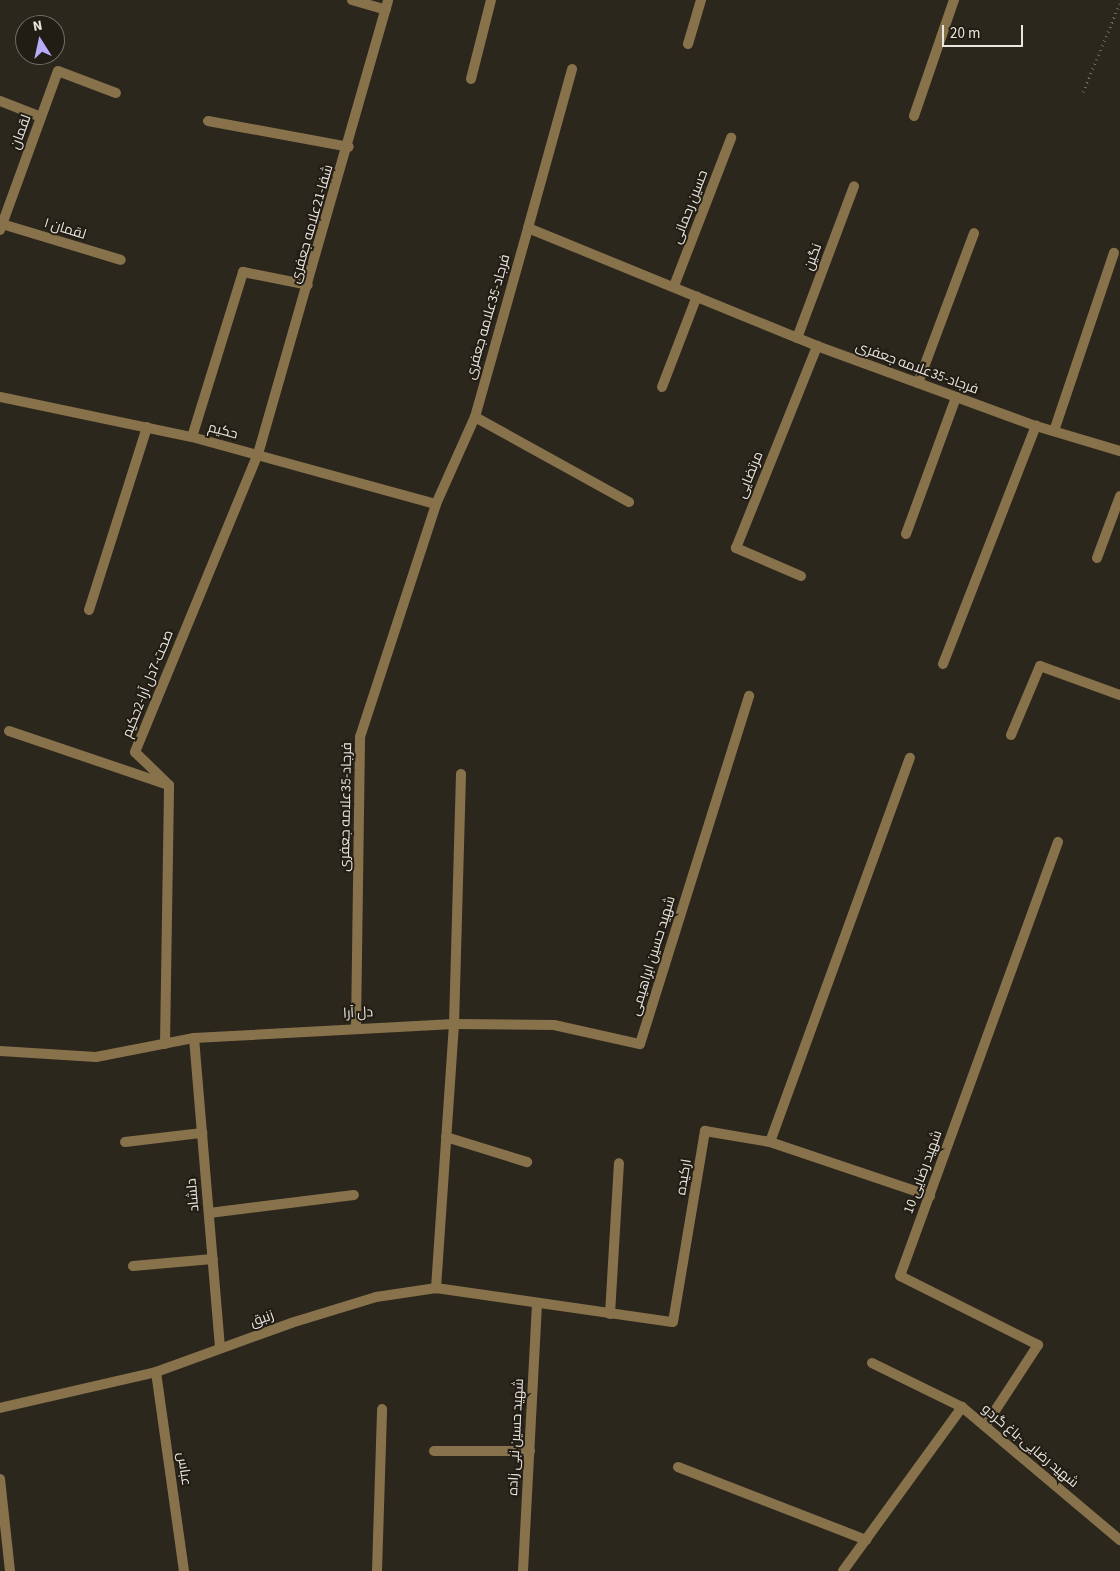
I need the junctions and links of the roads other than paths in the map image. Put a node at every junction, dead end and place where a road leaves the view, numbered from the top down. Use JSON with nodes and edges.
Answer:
{"nodes":[{"id":1,"x":352,"y":0,"type":"edge"},
{"id":2,"x":491,"y":0,"type":"edge"},
{"id":3,"x":701,"y":0,"type":"edge"},
{"id":4,"x":954,"y":0,"type":"edge"},
{"id":5,"x":387,"y":5,"type":"edge"},
{"id":6,"x":688,"y":44,"type":"dead end"},
{"id":7,"x":572,"y":69,"type":"dead end"},
{"id":8,"x":471,"y":79,"type":"dead end"},
{"id":9,"x":116,"y":93,"type":"dead end"},
{"id":10,"x":0,"y":101,"type":"edge"},
{"id":11,"x":41,"y":116,"type":"junction"},
{"id":12,"x":914,"y":116,"type":"dead end"},
{"id":13,"x":208,"y":121,"type":"dead end"},
{"id":14,"x":731,"y":138,"type":"dead end"},
{"id":15,"x":348,"y":148,"type":"junction"},
{"id":16,"x":854,"y":186,"type":"dead end"},
{"id":17,"x":1,"y":227,"type":"edge"},
{"id":18,"x":528,"y":228,"type":"junction"},
{"id":19,"x":974,"y":232,"type":"dead end"},
{"id":20,"x":1114,"y":253,"type":"dead end"},
{"id":21,"x":121,"y":260,"type":"dead end"},
{"id":22,"x":308,"y":285,"type":"junction"},
{"id":23,"x":674,"y":286,"type":"junction"},
{"id":24,"x":697,"y":296,"type":"junction"},
{"id":25,"x":797,"y":338,"type":"junction"},
{"id":26,"x":817,"y":346,"type":"junction"},
{"id":27,"x":918,"y":383,"type":"junction"},
{"id":28,"x":662,"y":387,"type":"dead end"},
{"id":29,"x":0,"y":397,"type":"edge"},
{"id":30,"x":956,"y":397,"type":"junction"},
{"id":31,"x":475,"y":417,"type":"junction"},
{"id":32,"x":1036,"y":426,"type":"junction"},
{"id":33,"x":146,"y":427,"type":"junction"},
{"id":34,"x":1054,"y":431,"type":"junction"},
{"id":35,"x":192,"y":437,"type":"junction"},
{"id":36,"x":1120,"y":451,"type":"edge"},
{"id":37,"x":258,"y":454,"type":"junction"},
{"id":38,"x":1120,"y":496,"type":"edge"},
{"id":39,"x":629,"y":502,"type":"dead end"},
{"id":40,"x":436,"y":504,"type":"junction"},
{"id":41,"x":906,"y":534,"type":"dead end"},
{"id":42,"x":1097,"y":558,"type":"dead end"},
{"id":43,"x":801,"y":576,"type":"dead end"},
{"id":44,"x":89,"y":610,"type":"dead end"},
{"id":45,"x":943,"y":664,"type":"dead end"},
{"id":46,"x":1120,"y":695,"type":"edge"},
{"id":47,"x":748,"y":696,"type":"dead end"},
{"id":48,"x":9,"y":731,"type":"dead end"},
{"id":49,"x":1011,"y":735,"type":"dead end"},
{"id":50,"x":910,"y":758,"type":"dead end"},
{"id":51,"x":461,"y":774,"type":"dead end"},
{"id":52,"x":169,"y":785,"type":"junction"},
{"id":53,"x":1058,"y":842,"type":"dead end"},
{"id":54,"x":454,"y":1024,"type":"junction"},
{"id":55,"x":356,"y":1027,"type":"junction"},
{"id":56,"x":194,"y":1038,"type":"junction"},
{"id":57,"x":165,"y":1044,"type":"junction"},
{"id":58,"x":0,"y":1051,"type":"edge"},
{"id":59,"x":202,"y":1133,"type":"junction"},
{"id":60,"x":446,"y":1137,"type":"junction"},
{"id":61,"x":125,"y":1142,"type":"dead end"},
{"id":62,"x":770,"y":1142,"type":"junction"},
{"id":63,"x":527,"y":1162,"type":"dead end"},
{"id":64,"x":619,"y":1163,"type":"dead end"},
{"id":65,"x":354,"y":1194,"type":"dead end"},
{"id":66,"x":930,"y":1196,"type":"junction"},
{"id":67,"x":209,"y":1213,"type":"junction"},
{"id":68,"x":213,"y":1259,"type":"junction"},
{"id":69,"x":133,"y":1266,"type":"dead end"},
{"id":70,"x":436,"y":1288,"type":"junction"},
{"id":71,"x":537,"y":1304,"type":"junction"},
{"id":72,"x":610,"y":1314,"type":"junction"},
{"id":73,"x":220,"y":1348,"type":"junction"},
{"id":74,"x":872,"y":1363,"type":"dead end"},
{"id":75,"x":156,"y":1372,"type":"junction"},
{"id":76,"x":962,"y":1406,"type":"junction"},
{"id":77,"x":0,"y":1408,"type":"edge"},
{"id":78,"x":382,"y":1409,"type":"dead end"},
{"id":79,"x":985,"y":1426,"type":"junction"},
{"id":80,"x":434,"y":1451,"type":"dead end"},
{"id":81,"x":530,"y":1451,"type":"junction"},
{"id":82,"x":678,"y":1467,"type":"dead end"},
{"id":83,"x":0,"y":1479,"type":"edge"},
{"id":84,"x":866,"y":1540,"type":"junction"},
{"id":85,"x":1120,"y":1540,"type":"edge"},
{"id":86,"x":10,"y":1571,"type":"edge"},
{"id":87,"x":184,"y":1571,"type":"edge"},
{"id":88,"x":377,"y":1571,"type":"edge"},
{"id":89,"x":524,"y":1571,"type":"edge"},
{"id":90,"x":844,"y":1571,"type":"edge"}],
"edges":[{"from":1,"to":5,"type":"street"},
{"from":2,"to":8,"type":"street"},
{"from":3,"to":6,"type":"street"},
{"from":4,"to":12,"type":"street"},
{"from":5,"to":15,"type":"street","name":"شفا-21علامه جعفری"},
{"from":7,"to":18,"type":"street"},
{"from":9,"to":11,"type":"street","name":"لقمان"},
{"from":10,"to":11,"type":"street"},
{"from":11,"to":17,"type":"street","name":"لقمان"},
{"from":13,"to":15,"type":"street"},
{"from":14,"to":23,"type":"street","name":"حسین رحمانی"},
{"from":15,"to":22,"type":"street","name":"شفا-21علامه جعفری"},
{"from":16,"to":25,"type":"street","name":"نگین"},
{"from":17,"to":21,"type":"street","name":"لقمان ۱"},
{"from":18,"to":23,"type":"street","name":"فرجاد-35علامه جعفری"},
{"from":18,"to":31,"type":"street","name":"فرجاد-35علامه جعفری"},
{"from":19,"to":27,"type":"street"},
{"from":20,"to":34,"type":"street"},
{"from":22,"to":35,"type":"street"},
{"from":22,"to":37,"type":"street","name":"شفا-21علامه جعفری"},
{"from":23,"to":24,"type":"street","name":"فرجاد-35علامه جعفری"},
{"from":24,"to":25,"type":"street","name":"فرجاد-35علامه جعفری"},
{"from":24,"to":28,"type":"street"},
{"from":25,"to":26,"type":"street","name":"فرجاد-35علامه جعفری"},
{"from":26,"to":27,"type":"street","name":"فرجاد-35علامه جعفری"},
{"from":26,"to":43,"type":"street","name":"مرتضایی"},
{"from":27,"to":30,"type":"street","name":"فرجاد-35علامه جعفری"},
{"from":29,"to":33,"type":"street","name":"حکیم"},
{"from":30,"to":32,"type":"street","name":"فرجاد-35علامه جعفری"},
{"from":30,"to":41,"type":"street"},
{"from":31,"to":39,"type":"street"},
{"from":31,"to":40,"type":"street","name":"فرجاد-35علامه جعفری"},
{"from":32,"to":34,"type":"street","name":"فرجاد-35علامه جعفری"},
{"from":32,"to":45,"type":"street"},
{"from":33,"to":35,"type":"street","name":"حکیم"},
{"from":33,"to":44,"type":"street"},
{"from":34,"to":36,"type":"street","name":"فرجاد-35علامه جعفری"},
{"from":35,"to":37,"type":"street","name":"حکیم"},
{"from":37,"to":40,"type":"street","name":"حکیم"},
{"from":37,"to":52,"type":"street","name":"صحت-7دل آرا-2حکیم"},
{"from":38,"to":42,"type":"street"},
{"from":40,"to":55,"type":"street","name":"فرجاد-35علامه جعفری"},
{"from":46,"to":49,"type":"street"},
{"from":47,"to":54,"type":"street","name":"شهید حسین ابراهیمی"},
{"from":48,"to":52,"type":"street"},
{"from":50,"to":62,"type":"street"},
{"from":51,"to":54,"type":"street"},
{"from":52,"to":57,"type":"street"},
{"from":53,"to":66,"type":"street","name":"شهید رضایی 10"},
{"from":54,"to":55,"type":"street","name":"دل آرا"},
{"from":54,"to":60,"type":"street"},
{"from":55,"to":56,"type":"street","name":"دل آرا"},
{"from":56,"to":57,"type":"street","name":"دل آرا"},
{"from":56,"to":59,"type":"street","name":"دلشاد"},
{"from":57,"to":58,"type":"street","name":"دل آرا"},
{"from":59,"to":61,"type":"street"},
{"from":59,"to":67,"type":"street","name":"دلشاد"},
{"from":60,"to":63,"type":"street"},
{"from":60,"to":70,"type":"street"},
{"from":62,"to":66,"type":"street","name":"ارکیده"},
{"from":62,"to":72,"type":"street","name":"ارکیده"},
{"from":64,"to":72,"type":"street"},
{"from":65,"to":67,"type":"street"},
{"from":66,"to":79,"type":"street","name":"شهید رضایی 10"},
{"from":67,"to":68,"type":"street","name":"دلشاد"},
{"from":68,"to":69,"type":"street"},
{"from":68,"to":73,"type":"street","name":"دلشاد"},
{"from":70,"to":71,"type":"street","name":"زنبق"},
{"from":70,"to":73,"type":"street","name":"زنبق"},
{"from":71,"to":72,"type":"street","name":"ارکیده"},
{"from":71,"to":81,"type":"street","name":"شهید حسین نبی زاده"},
{"from":73,"to":75,"type":"street","name":"زنبق"},
{"from":74,"to":76,"type":"street"},
{"from":75,"to":77,"type":"street","name":"زنبق"},
{"from":75,"to":87,"type":"street","name":"عباس"},
{"from":76,"to":79,"type":"street","name":"شهید رضایی-باغ گردو"},
{"from":76,"to":84,"type":"street","name":"شهید رضایی-باغ گردو"},
{"from":78,"to":88,"type":"street"},
{"from":79,"to":85,"type":"street","name":"شهید رضایی-باغ گردو"},
{"from":80,"to":81,"type":"street"},
{"from":81,"to":89,"type":"street","name":"شهید حسین نبی زاده"},
{"from":82,"to":84,"type":"street"},
{"from":83,"to":86,"type":"street"},
{"from":84,"to":90,"type":"street","name":"شهید رضایی-باغ گردو"}]}
